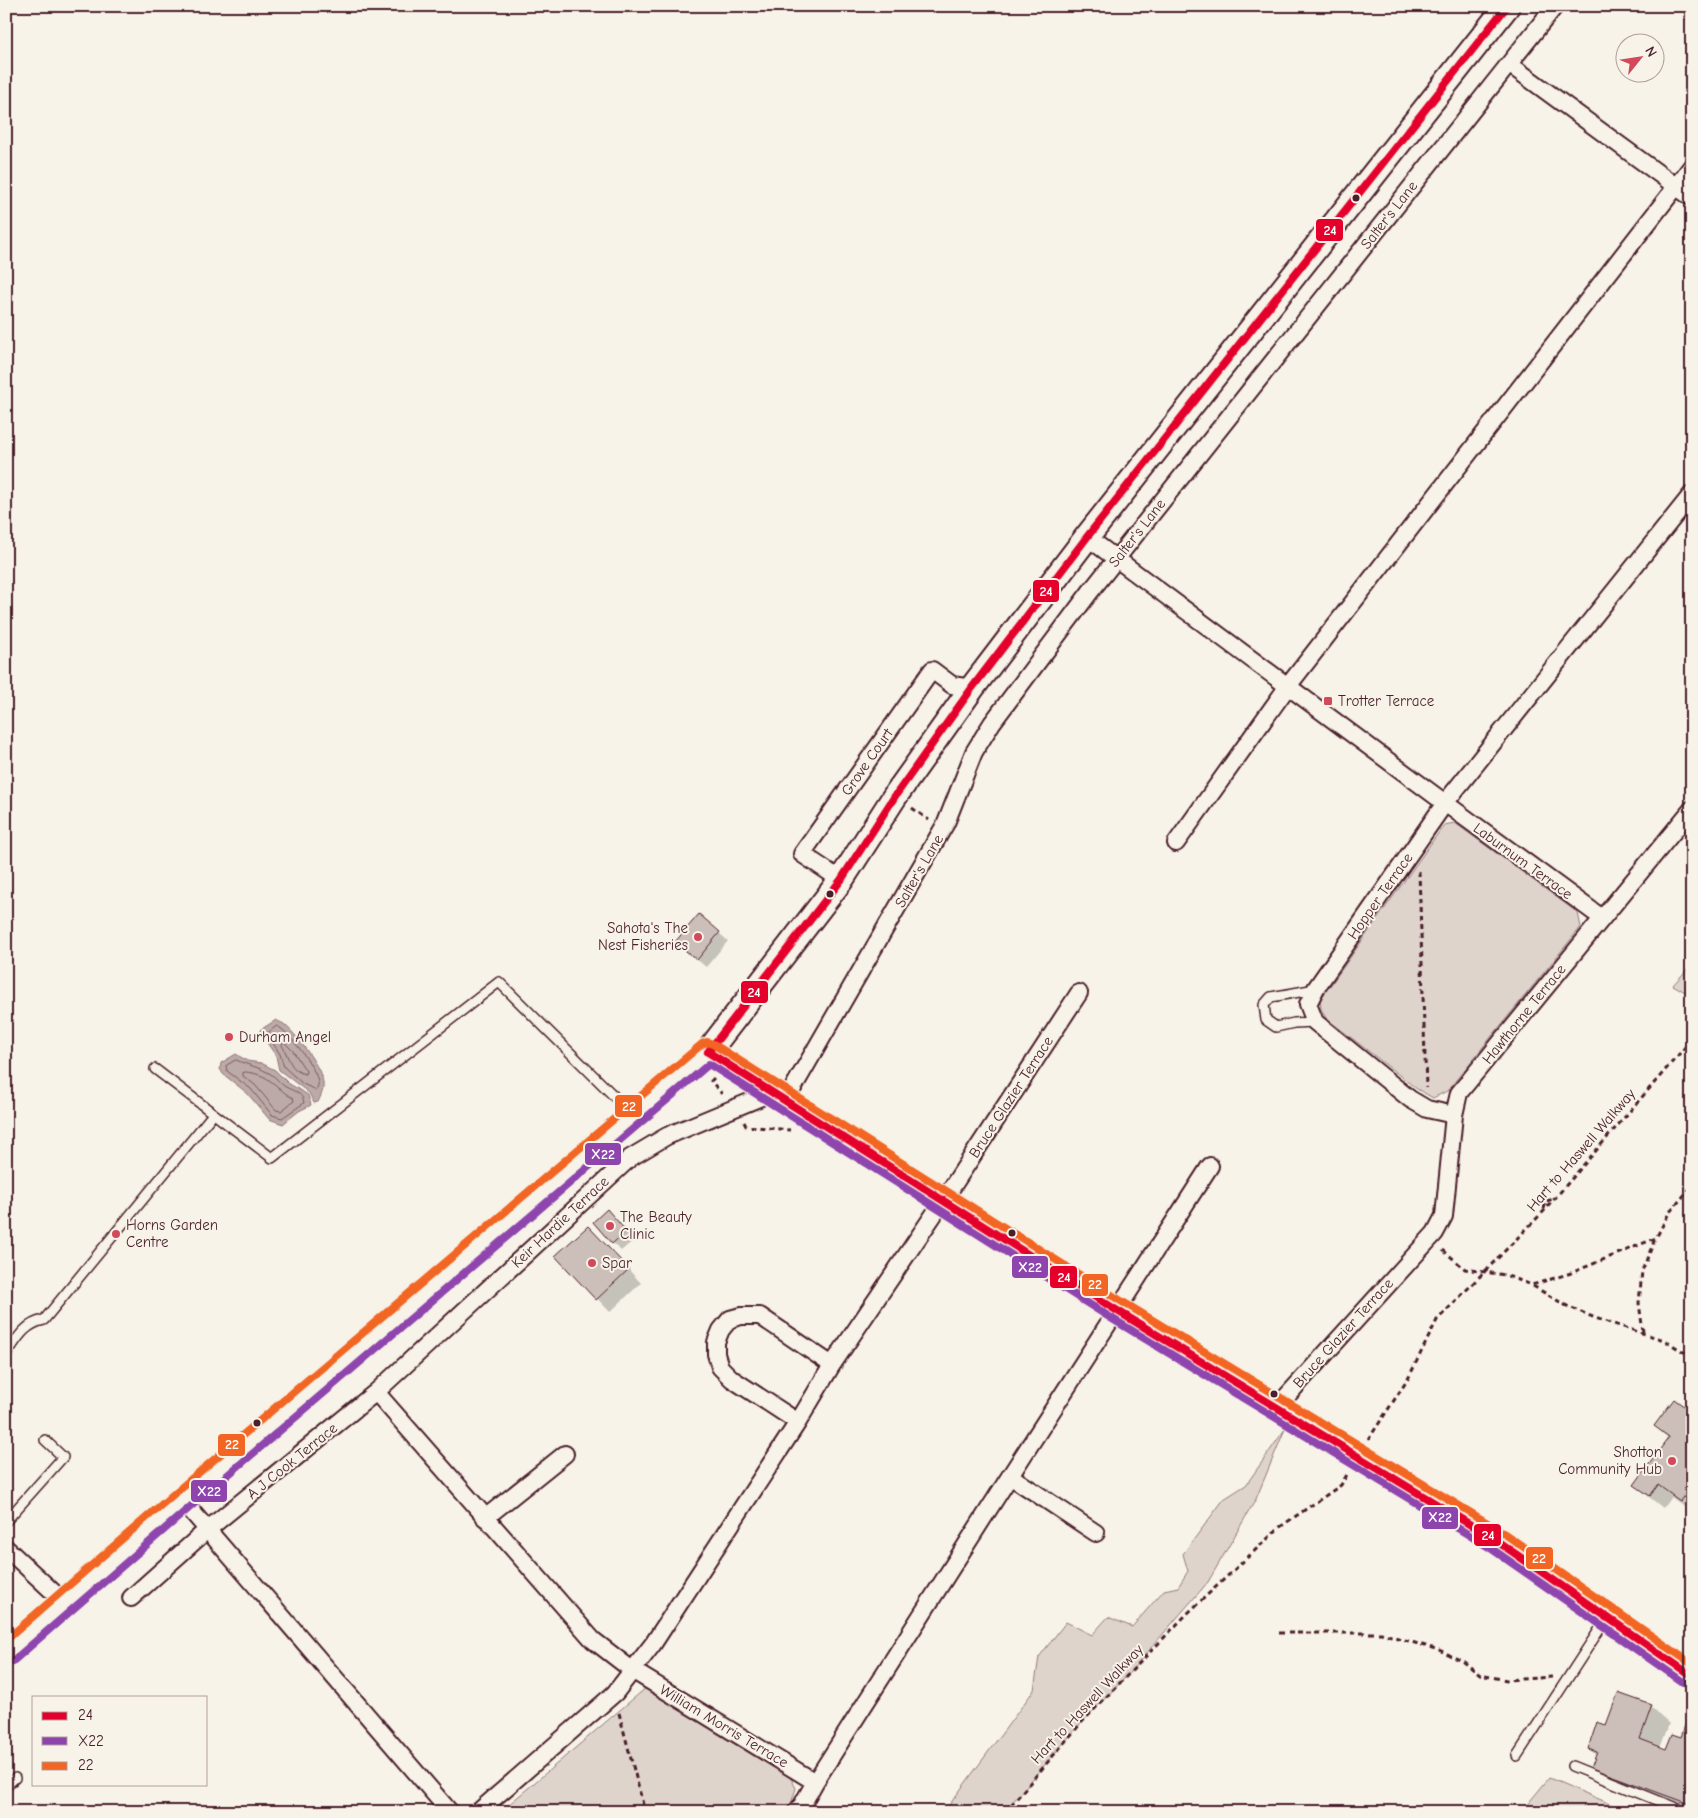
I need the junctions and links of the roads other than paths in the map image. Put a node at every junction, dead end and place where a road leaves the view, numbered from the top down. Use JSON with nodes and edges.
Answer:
{"nodes":[{"id":1,"x":1507,"y":6,"type":"edge"},
{"id":2,"x":1555,"y":6,"type":"edge"},
{"id":3,"x":1509,"y":64,"type":"junction"},
{"id":4,"x":1692,"y":166,"type":"edge"},
{"id":5,"x":1676,"y":186,"type":"junction"},
{"id":6,"x":1692,"y":198,"type":"edge"},
{"id":7,"x":1692,"y":494,"type":"edge"},
{"id":8,"x":1087,"y":537,"type":"junction"},
{"id":9,"x":1117,"y":558,"type":"junction"},
{"id":10,"x":1288,"y":686,"type":"junction"},
{"id":11,"x":972,"y":688,"type":"junction"},
{"id":12,"x":1445,"y":803,"type":"junction"},
{"id":13,"x":1692,"y":809,"type":"edge"},
{"id":14,"x":1176,"y":844,"type":"dead end"},
{"id":15,"x":840,"y":880,"type":"junction"},
{"id":16,"x":1602,"y":918,"type":"junction"},
{"id":17,"x":1316,"y":988,"type":"junction"},
{"id":18,"x":1079,"y":993,"type":"dead end"},
{"id":19,"x":1315,"y":1022,"type":"junction"},
{"id":20,"x":708,"y":1052,"type":"junction"},
{"id":21,"x":155,"y":1069,"type":"dead end"},
{"id":22,"x":778,"y":1098,"type":"junction"},
{"id":23,"x":213,"y":1114,"type":"junction"},
{"id":24,"x":632,"y":1115,"type":"junction"},
{"id":25,"x":1454,"y":1115,"type":"junction"},
{"id":26,"x":1210,"y":1166,"type":"dead end"},
{"id":27,"x":943,"y":1201,"type":"junction"},
{"id":28,"x":1430,"y":1238,"type":"joint"},
{"id":29,"x":1116,"y":1310,"type":"junction"},
{"id":30,"x":6,"y":1355,"type":"edge"},
{"id":31,"x":832,"y":1365,"type":"junction"},
{"id":32,"x":376,"y":1392,"type":"junction"},
{"id":33,"x":1276,"y":1408,"type":"junction"},
{"id":34,"x":798,"y":1422,"type":"junction"},
{"id":35,"x":45,"y":1440,"type":"dead end"},
{"id":36,"x":565,"y":1454,"type":"dead end"},
{"id":37,"x":1010,"y":1476,"type":"junction"},
{"id":38,"x":182,"y":1500,"type":"junction"},
{"id":39,"x":485,"y":1518,"type":"junction"},
{"id":40,"x":6,"y":1521,"type":"edge"},
{"id":41,"x":207,"y":1530,"type":"junction"},
{"id":42,"x":1096,"y":1533,"type":"dead end"},
{"id":43,"x":6,"y":1548,"type":"edge"},
{"id":44,"x":131,"y":1598,"type":"dead end"},
{"id":45,"x":64,"y":1602,"type":"junction"},
{"id":46,"x":1607,"y":1618,"type":"junction"},
{"id":47,"x":6,"y":1653,"type":"edge"},
{"id":48,"x":1689,"y":1669,"type":"edge"},
{"id":49,"x":632,"y":1670,"type":"junction"},
{"id":50,"x":1517,"y":1756,"type":"dead end"},
{"id":51,"x":1572,"y":1766,"type":"dead end"},
{"id":52,"x":15,"y":1778,"type":"dead end"},
{"id":53,"x":815,"y":1782,"type":"junction"},
{"id":54,"x":6,"y":1786,"type":"edge"},
{"id":55,"x":450,"y":1812,"type":"edge"},
{"id":56,"x":478,"y":1812,"type":"edge"},
{"id":57,"x":796,"y":1812,"type":"edge"},
{"id":58,"x":1686,"y":1812,"type":"edge"}],
"edges":[{"from":1,"to":8,"type":"main road"},
{"from":2,"to":3,"type":"street","name":"Salter's Lane"},
{"from":3,"to":5,"type":"street"},
{"from":3,"to":9,"type":"street","name":"Salter's Lane"},
{"from":4,"to":5,"type":"street"},
{"from":5,"to":6,"type":"street"},
{"from":5,"to":10,"type":"street"},
{"from":7,"to":12,"type":"street","name":"Hopper Terrace"},
{"from":8,"to":9,"type":"street","name":"Laburnum Terrace"},
{"from":8,"to":11,"type":"main road"},
{"from":9,"to":10,"type":"street","name":"Laburnum Terrace"},
{"from":9,"to":22,"type":"street","name":"Salter's Lane"},
{"from":10,"to":12,"type":"street","name":"Laburnum Terrace"},
{"from":10,"to":14,"type":"street"},
{"from":11,"to":15,"type":"main road"},
{"from":11,"to":15,"type":"street","name":"Grove Court"},
{"from":12,"to":16,"type":"street","name":"Laburnum Terrace"},
{"from":12,"to":17,"type":"street","name":"Hopper Terrace"},
{"from":13,"to":16,"type":"street","name":"Hawthorne Terrace"},
{"from":15,"to":20,"type":"main road"},
{"from":16,"to":25,"type":"street","name":"Hawthorne Terrace"},
{"from":17,"to":19,"type":"street","name":"Hopper Terrace"},
{"from":17,"to":19,"type":"lane"},
{"from":18,"to":27,"type":"street","name":"Bruce Glazier Terrace"},
{"from":19,"to":25,"type":"street"},
{"from":20,"to":22,"type":"street"},
{"from":20,"to":24,"type":"main road"},
{"from":21,"to":23,"type":"lane"},
{"from":22,"to":27,"type":"street"},
{"from":22,"to":32,"type":"street","name":"Keir Hardie Terrace"},
{"from":23,"to":24,"type":"lane"},
{"from":23,"to":30,"type":"lane"},
{"from":24,"to":38,"type":"main road"},
{"from":25,"to":28,"type":"street","name":"Hawthorne Terrace"},
{"from":26,"to":29,"type":"street"},
{"from":27,"to":29,"type":"street"},
{"from":27,"to":31,"type":"street","name":"Bruce Glazier Terrace"},
{"from":28,"to":33,"type":"street","name":"Bruce Glazier Terrace"},
{"from":29,"to":33,"type":"street"},
{"from":29,"to":37,"type":"street"},
{"from":31,"to":34,"type":"street","name":"Bruce Glazier Terrace"},
{"from":31,"to":34,"type":"street"},
{"from":32,"to":39,"type":"street","name":"William Morris Terrace"},
{"from":32,"to":41,"type":"street","name":"A J Cook Terrace"},
{"from":33,"to":46,"type":"street"},
{"from":34,"to":49,"type":"street","name":"Bruce Glazier Terrace"},
{"from":35,"to":40,"type":"lane"},
{"from":36,"to":39,"type":"street"},
{"from":37,"to":42,"type":"street"},
{"from":37,"to":53,"type":"street"},
{"from":38,"to":41,"type":"street"},
{"from":38,"to":45,"type":"main road"},
{"from":39,"to":49,"type":"street","name":"William Morris Terrace"},
{"from":41,"to":44,"type":"street"},
{"from":41,"to":55,"type":"street"},
{"from":43,"to":45,"type":"street"},
{"from":45,"to":47,"type":"main road"},
{"from":46,"to":48,"type":"street"},
{"from":46,"to":50,"type":"lane"},
{"from":49,"to":53,"type":"street","name":"William Morris Terrace"},
{"from":49,"to":56,"type":"street"},
{"from":51,"to":58,"type":"lane"},
{"from":52,"to":54,"type":"lane"},
{"from":53,"to":57,"type":"street"}]}
